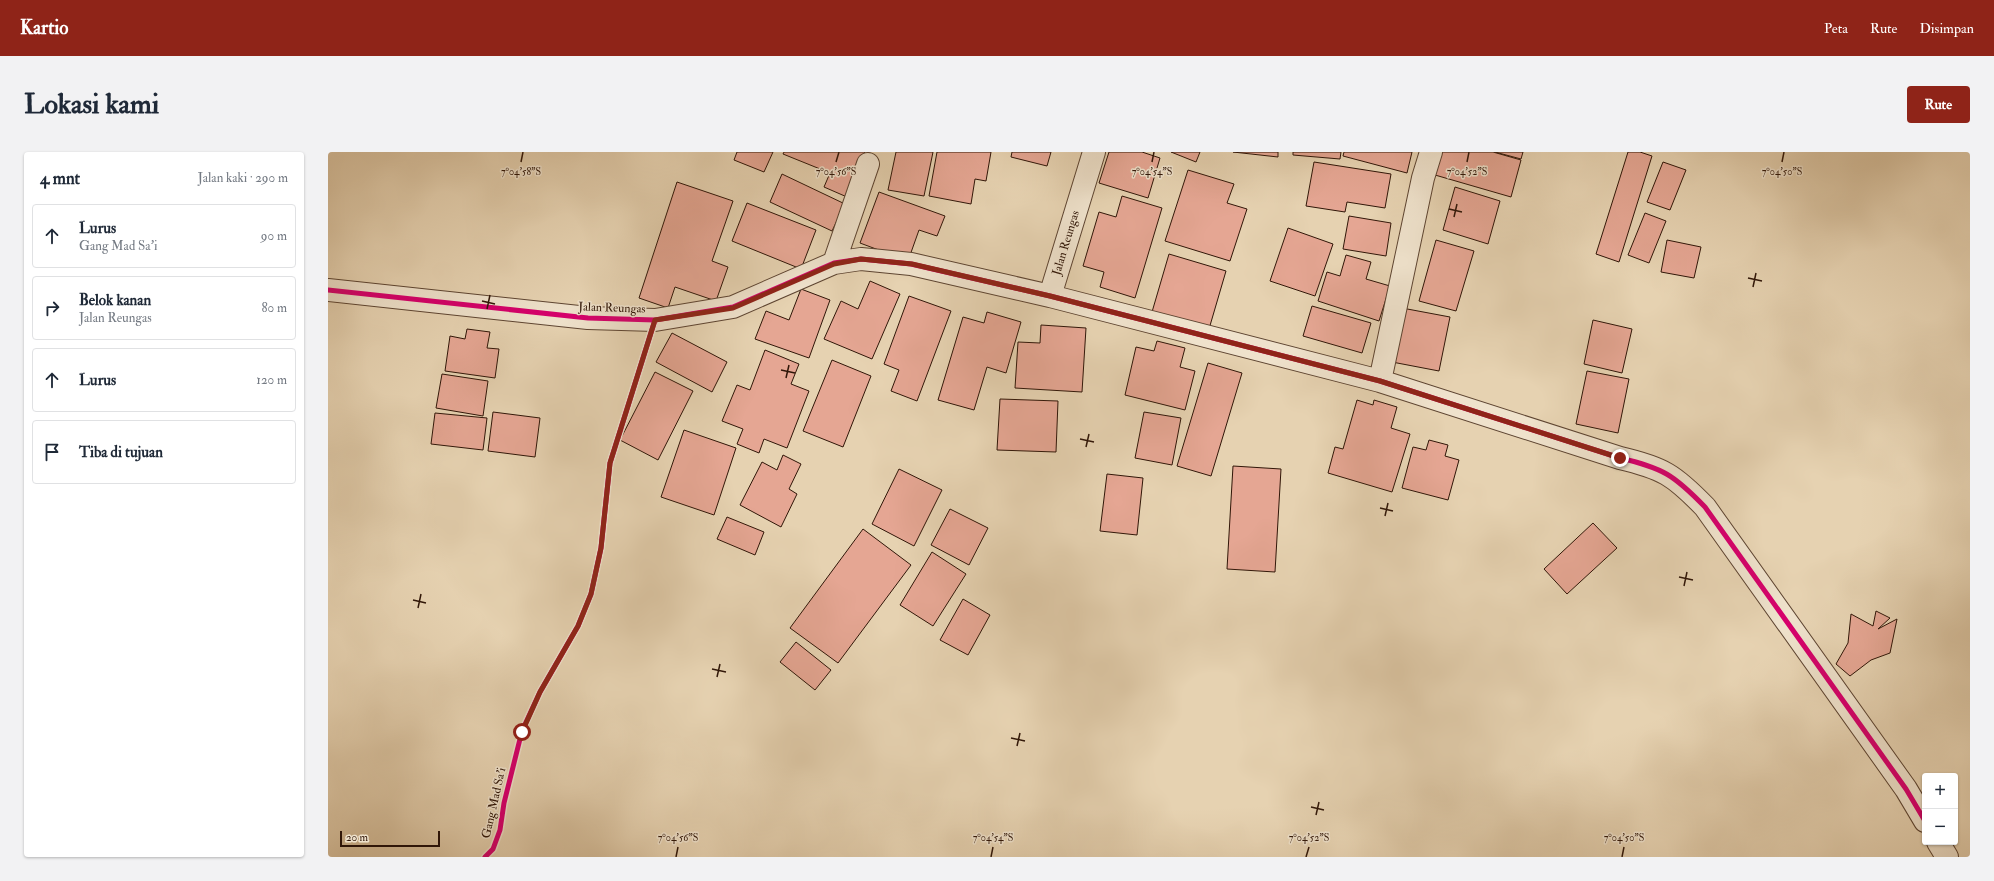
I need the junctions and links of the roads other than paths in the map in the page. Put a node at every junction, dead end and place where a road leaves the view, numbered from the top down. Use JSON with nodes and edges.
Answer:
{"nodes":[{"id":1,"x":1094,"y":152,"type":"edge"},
{"id":2,"x":1431,"y":152,"type":"edge"},
{"id":3,"x":868,"y":164,"type":"dead end"},
{"id":4,"x":834,"y":264,"type":"junction"},
{"id":5,"x":328,"y":290,"type":"edge"},
{"id":6,"x":1050,"y":296,"type":"junction"},
{"id":7,"x":1380,"y":381,"type":"junction"},
{"id":8,"x":1922,"y":816,"type":"edge"},
{"id":9,"x":1940,"y":845,"type":"edge"},
{"id":10,"x":1947,"y":857,"type":"edge"}],
"edges":[{"from":1,"to":6,"type":"street","name":"Jalan Reungas"},
{"from":2,"to":7,"type":"street"},
{"from":3,"to":4,"type":"street"},
{"from":4,"to":5,"type":"street","name":"Jalan Reungas"},
{"from":4,"to":6,"type":"street","name":"Jalan Reungas"},
{"from":6,"to":7,"type":"street"},
{"from":7,"to":8,"type":"street"},
{"from":9,"to":10,"type":"street"}]}
